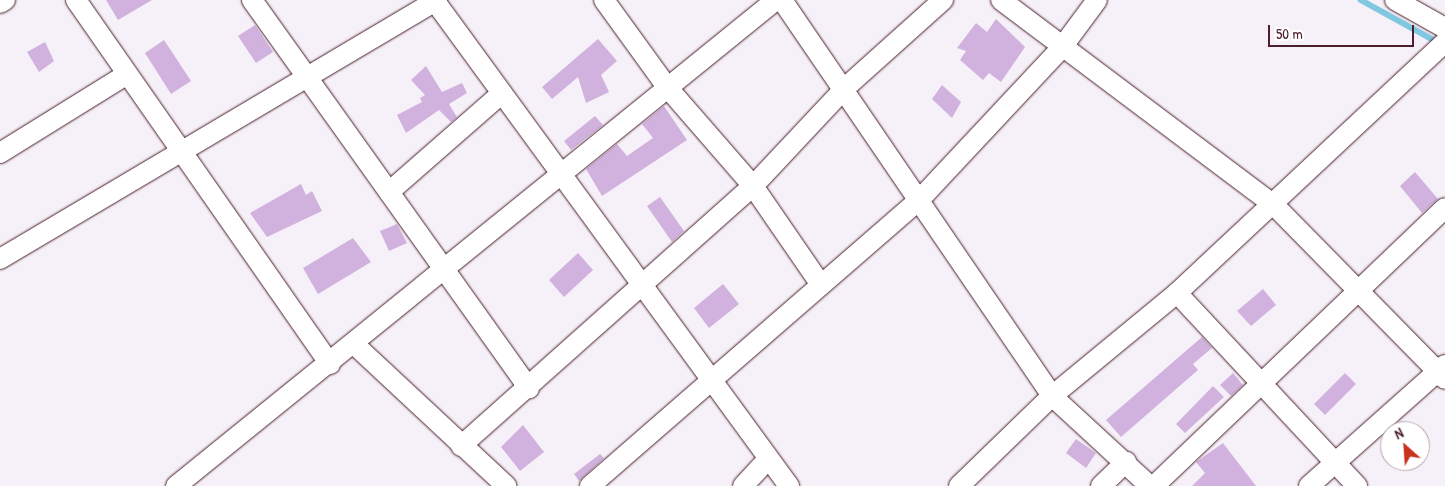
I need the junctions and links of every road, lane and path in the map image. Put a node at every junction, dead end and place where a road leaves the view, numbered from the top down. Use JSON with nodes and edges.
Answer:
{"nodes":[{"id":1,"x":5,"y":0,"type":"edge"},
{"id":2,"x":76,"y":0,"type":"edge"},
{"id":3,"x":252,"y":0,"type":"edge"},
{"id":4,"x":435,"y":0,"type":"edge"},
{"id":5,"x":604,"y":0,"type":"edge"},
{"id":6,"x":776,"y":0,"type":"edge"},
{"id":7,"x":782,"y":0,"type":"edge"},
{"id":8,"x":943,"y":0,"type":"edge"},
{"id":9,"x":1001,"y":0,"type":"edge"},
{"id":10,"x":1097,"y":0,"type":"edge"},
{"id":11,"x":1395,"y":0,"type":"edge"},
{"id":12,"x":0,"y":3,"type":"edge"},
{"id":13,"x":1445,"y":28,"type":"edge"},
{"id":14,"x":1445,"y":42,"type":"edge"},
{"id":15,"x":1063,"y":46,"type":"junction"},
{"id":16,"x":126,"y":75,"type":"junction"},
{"id":17,"x":308,"y":78,"type":"junction"},
{"id":18,"x":667,"y":87,"type":"junction"},
{"id":19,"x":845,"y":88,"type":"junction"},
{"id":20,"x":502,"y":92,"type":"junction"},
{"id":21,"x":0,"y":153,"type":"edge"},
{"id":22,"x":184,"y":153,"type":"junction"},
{"id":23,"x":561,"y":174,"type":"junction"},
{"id":24,"x":753,"y":186,"type":"junction"},
{"id":25,"x":389,"y":192,"type":"junction"},
{"id":26,"x":921,"y":198,"type":"junction"},
{"id":27,"x":1273,"y":204,"type":"junction"},
{"id":28,"x":1445,"y":208,"type":"edge"},
{"id":29,"x":0,"y":259,"type":"edge"},
{"id":30,"x":443,"y":269,"type":"junction"},
{"id":31,"x":821,"y":285,"type":"junction"},
{"id":32,"x":643,"y":286,"type":"junction"},
{"id":33,"x":1360,"y":290,"type":"junction"},
{"id":34,"x":1177,"y":293,"type":"junction"},
{"id":35,"x":354,"y":346,"type":"junction"},
{"id":36,"x":330,"y":364,"type":"junction"},
{"id":37,"x":1443,"y":372,"type":"edge"},
{"id":38,"x":709,"y":382,"type":"junction"},
{"id":39,"x":1261,"y":383,"type":"junction"},
{"id":40,"x":529,"y":388,"type":"junction"},
{"id":41,"x":1052,"y":396,"type":"junction"},
{"id":42,"x":461,"y":446,"type":"junction"},
{"id":43,"x":768,"y":459,"type":"junction"},
{"id":44,"x":1126,"y":462,"type":"junction"},
{"id":45,"x":1336,"y":464,"type":"junction"},
{"id":46,"x":176,"y":486,"type":"edge"},
{"id":47,"x":506,"y":486,"type":"edge"},
{"id":48,"x":590,"y":486,"type":"edge"},
{"id":49,"x":743,"y":486,"type":"edge"},
{"id":50,"x":788,"y":486,"type":"edge"},
{"id":51,"x":959,"y":486,"type":"edge"},
{"id":52,"x":1102,"y":486,"type":"edge"},
{"id":53,"x":1152,"y":486,"type":"edge"},
{"id":54,"x":1309,"y":486,"type":"edge"},
{"id":55,"x":1357,"y":486,"type":"edge"}],
"edges":[{"from":1,"to":12,"type":"street"},
{"from":2,"to":16,"type":"street"},
{"from":3,"to":17,"type":"street"},
{"from":4,"to":17,"type":"street"},
{"from":4,"to":20,"type":"street"},
{"from":5,"to":18,"type":"street"},
{"from":6,"to":18,"type":"street"},
{"from":7,"to":19,"type":"street"},
{"from":8,"to":19,"type":"street"},
{"from":9,"to":15,"type":"street"},
{"from":10,"to":15,"type":"street"},
{"from":11,"to":13,"type":"street"},
{"from":14,"to":27,"type":"street"},
{"from":15,"to":26,"type":"street"},
{"from":15,"to":27,"type":"street"},
{"from":16,"to":21,"type":"street"},
{"from":16,"to":22,"type":"street"},
{"from":17,"to":22,"type":"street"},
{"from":17,"to":25,"type":"street"},
{"from":18,"to":23,"type":"street"},
{"from":18,"to":24,"type":"street"},
{"from":19,"to":24,"type":"street"},
{"from":19,"to":26,"type":"street"},
{"from":20,"to":23,"type":"street"},
{"from":20,"to":25,"type":"street"},
{"from":22,"to":29,"type":"street"},
{"from":22,"to":36,"type":"street"},
{"from":23,"to":30,"type":"street"},
{"from":23,"to":32,"type":"street"},
{"from":24,"to":31,"type":"street"},
{"from":24,"to":32,"type":"street"},
{"from":25,"to":30,"type":"street"},
{"from":26,"to":31,"type":"street"},
{"from":26,"to":41,"type":"street"},
{"from":27,"to":33,"type":"street"},
{"from":27,"to":34,"type":"street"},
{"from":28,"to":33,"type":"street"},
{"from":30,"to":35,"type":"street"},
{"from":30,"to":40,"type":"street"},
{"from":31,"to":38,"type":"street"},
{"from":32,"to":38,"type":"street"},
{"from":32,"to":40,"type":"street"},
{"from":33,"to":37,"type":"street"},
{"from":33,"to":39,"type":"street"},
{"from":34,"to":39,"type":"street"},
{"from":34,"to":41,"type":"street"},
{"from":35,"to":36,"type":"street"},
{"from":35,"to":42,"type":"street"},
{"from":36,"to":46,"type":"street"},
{"from":37,"to":45,"type":"street"},
{"from":38,"to":43,"type":"street"},
{"from":38,"to":48,"type":"street"},
{"from":39,"to":45,"type":"street"},
{"from":39,"to":53,"type":"street"},
{"from":40,"to":42,"type":"street"},
{"from":41,"to":44,"type":"street"},
{"from":41,"to":51,"type":"street"},
{"from":42,"to":47,"type":"street"},
{"from":43,"to":49,"type":"street"},
{"from":43,"to":50,"type":"street"},
{"from":44,"to":52,"type":"street"},
{"from":44,"to":53,"type":"street"},
{"from":45,"to":54,"type":"street"},
{"from":45,"to":55,"type":"street"}]}
